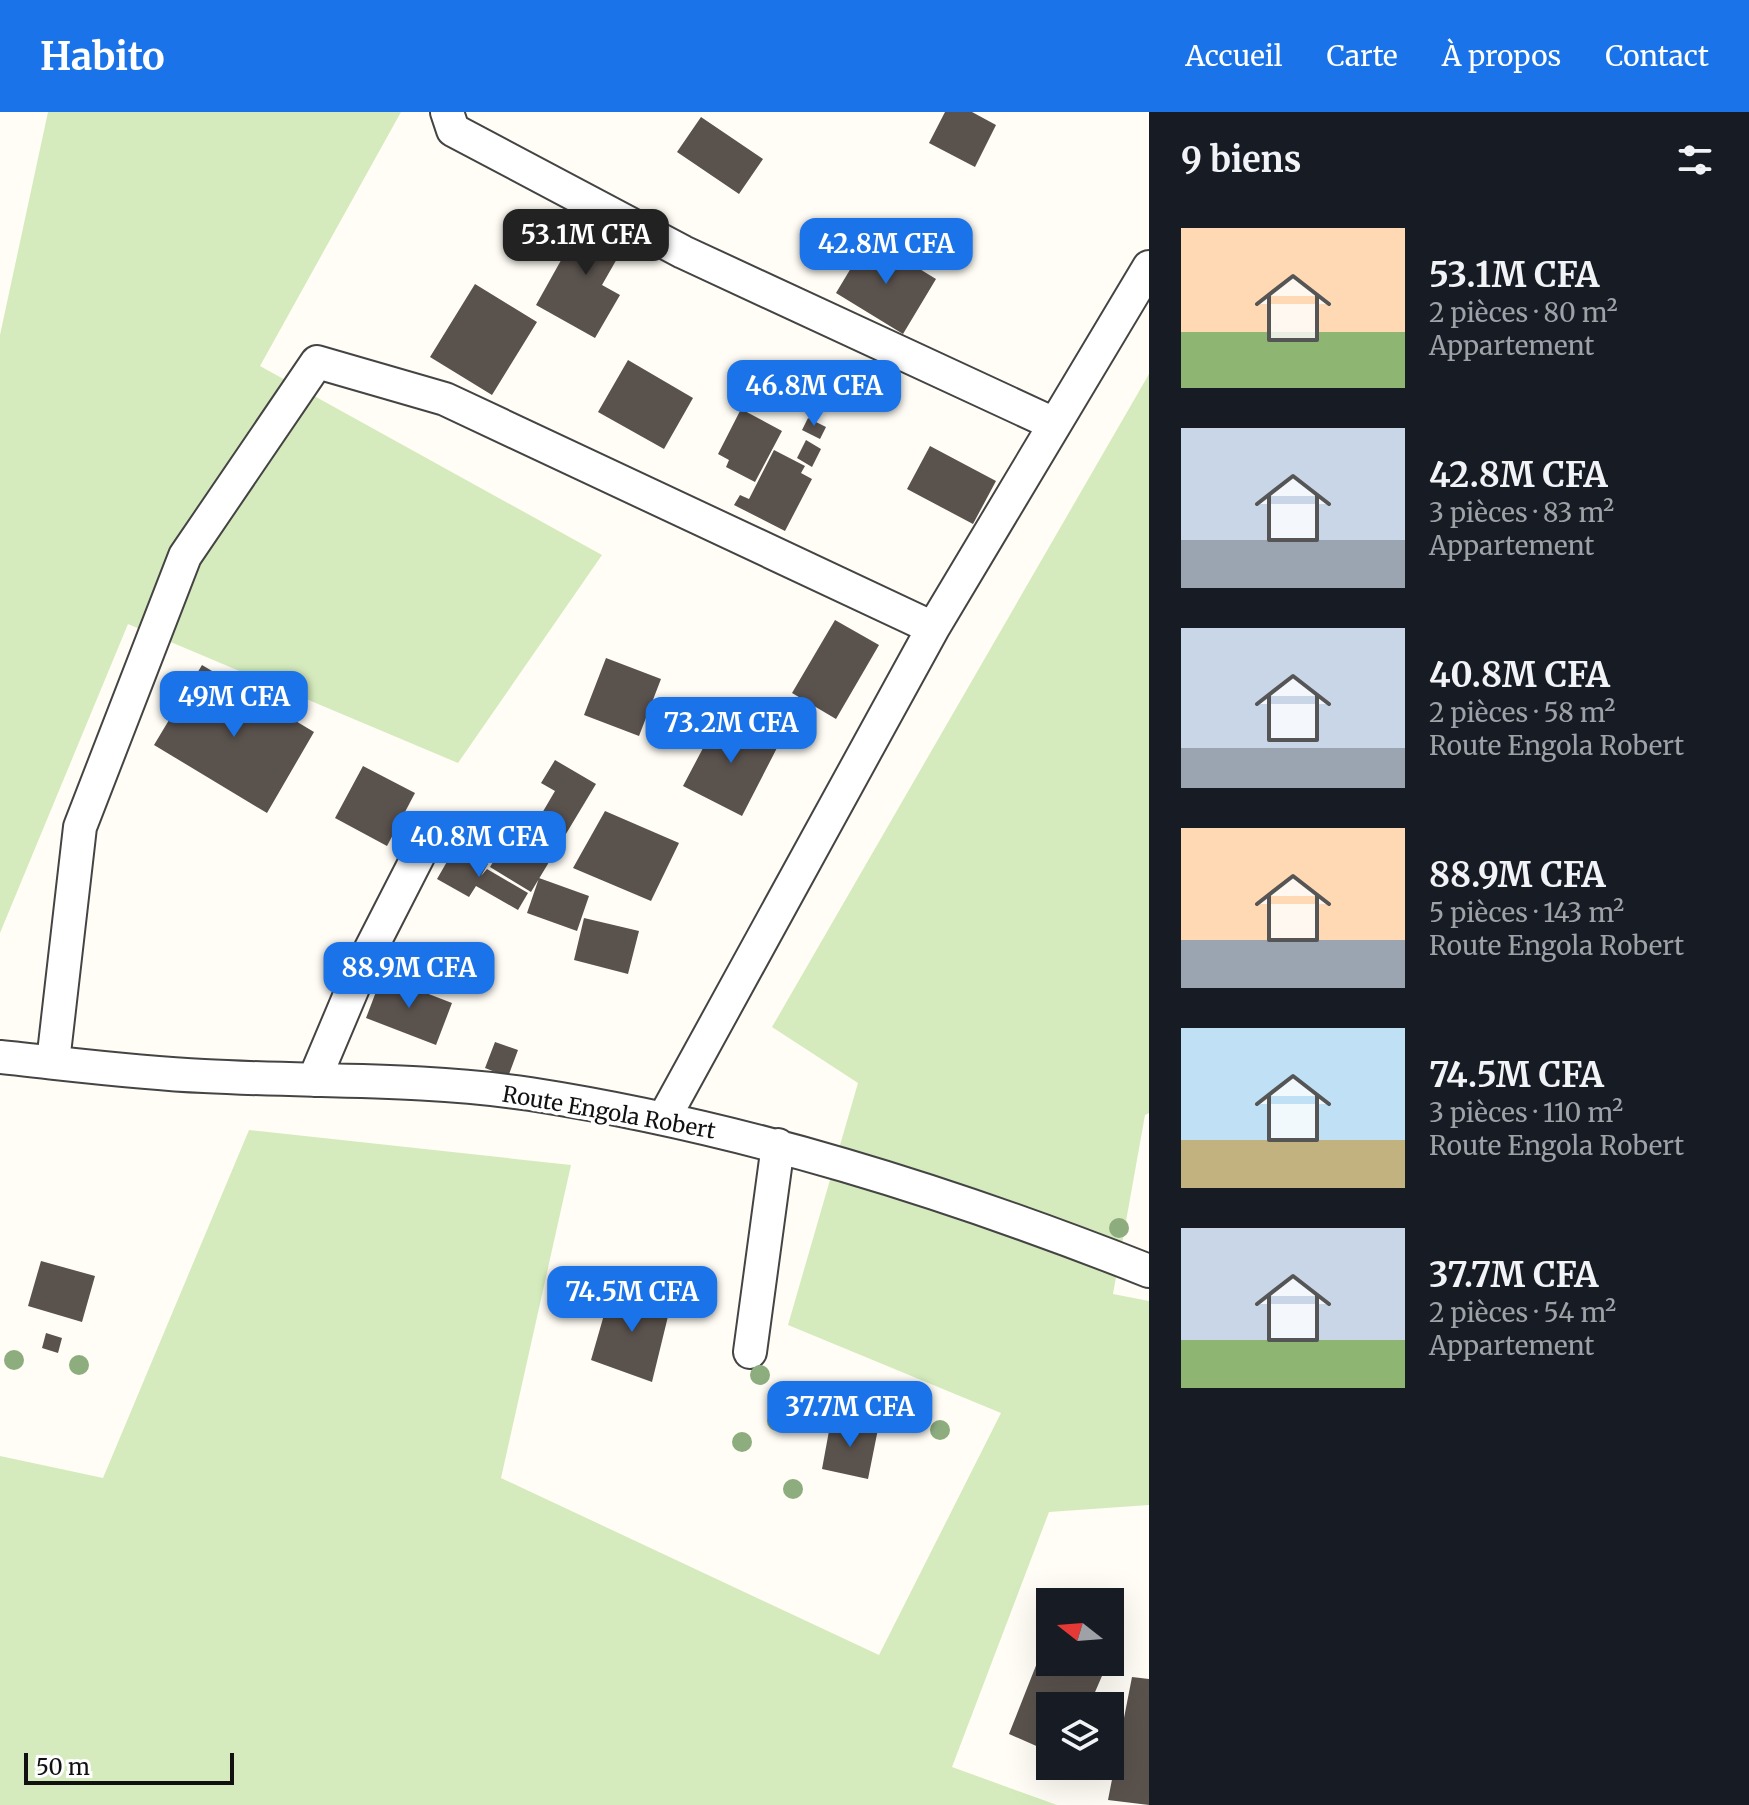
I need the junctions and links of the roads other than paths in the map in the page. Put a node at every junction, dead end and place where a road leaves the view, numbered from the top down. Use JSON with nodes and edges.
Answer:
{"nodes":[{"id":1,"x":447,"y":112,"type":"edge"},
{"id":2,"x":1149,"y":267,"type":"edge"},
{"id":3,"x":1052,"y":423,"type":"junction"},
{"id":4,"x":933,"y":628,"type":"junction"},
{"id":5,"x":431,"y":831,"type":"dead end"},
{"id":6,"x":0,"y":1057,"type":"edge"},
{"id":7,"x":53,"y":1062,"type":"junction"},
{"id":8,"x":314,"y":1080,"type":"junction"},
{"id":9,"x":664,"y":1118,"type":"junction"},
{"id":10,"x":778,"y":1145,"type":"junction"},
{"id":11,"x":1149,"y":1271,"type":"edge"},
{"id":12,"x":750,"y":1352,"type":"dead end"}],
"edges":[{"from":1,"to":3,"type":"street"},
{"from":2,"to":3,"type":"street"},
{"from":3,"to":4,"type":"street"},
{"from":4,"to":7,"type":"street"},
{"from":4,"to":9,"type":"street"},
{"from":5,"to":8,"type":"street"},
{"from":6,"to":7,"type":"street","name":"Route Engola Robert"},
{"from":7,"to":8,"type":"street","name":"Route Engola Robert"},
{"from":8,"to":9,"type":"street","name":"Route Engola Robert"},
{"from":9,"to":10,"type":"street","name":"Route Engola Robert"},
{"from":10,"to":11,"type":"street","name":"Route Engola Robert"},
{"from":10,"to":12,"type":"street"}]}
